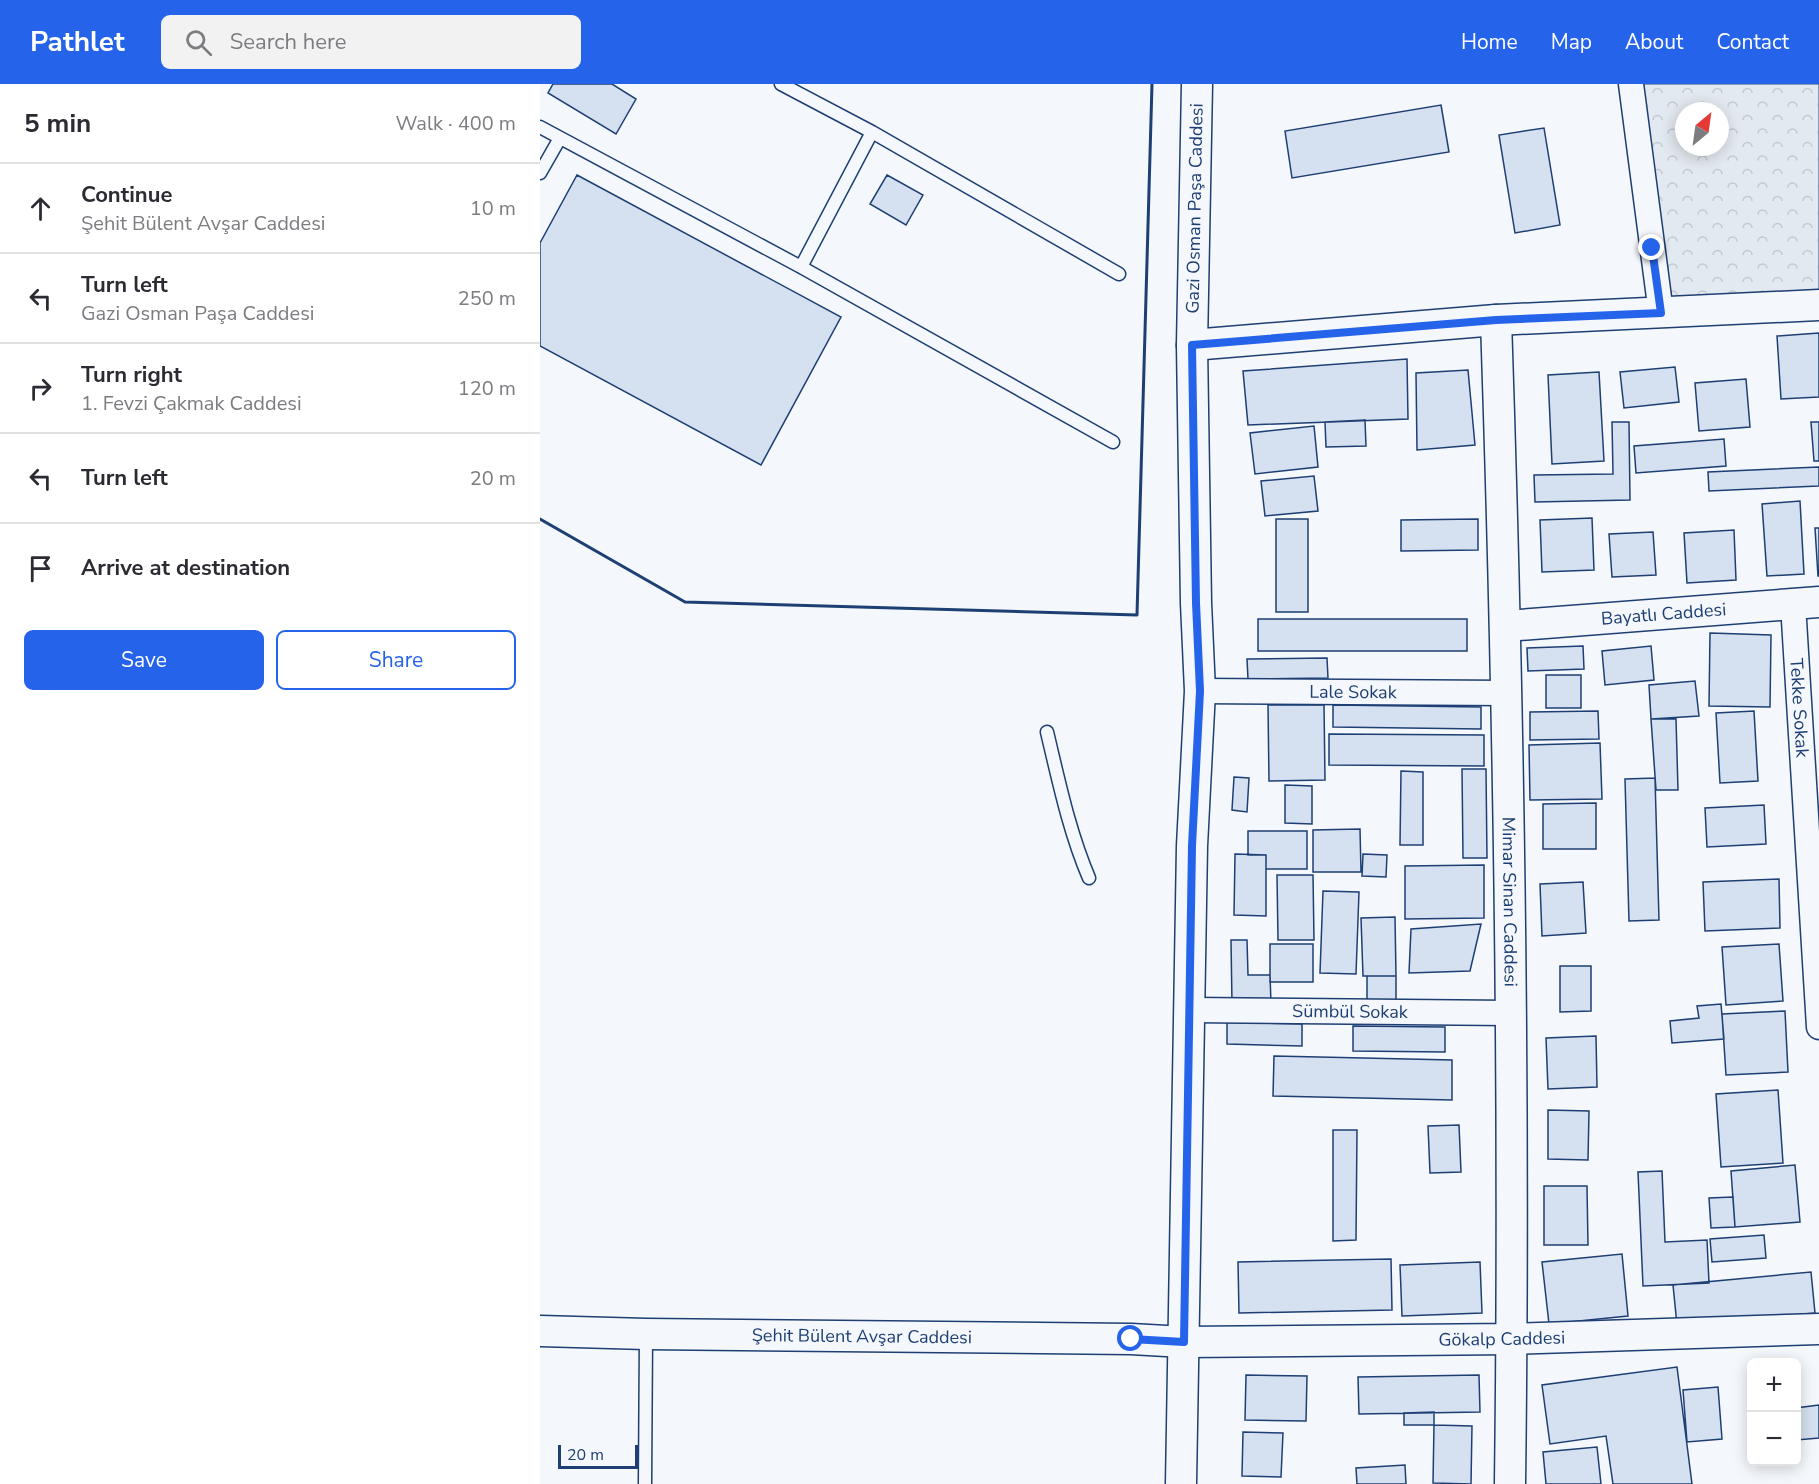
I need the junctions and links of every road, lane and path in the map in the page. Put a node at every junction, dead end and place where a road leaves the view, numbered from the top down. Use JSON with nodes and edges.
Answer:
{"nodes":[{"id":1,"x":782,"y":84,"type":"edge"},
{"id":2,"x":1197,"y":84,"type":"edge"},
{"id":3,"x":1630,"y":84,"type":"edge"},
{"id":4,"x":540,"y":127,"type":"edge"},
{"id":5,"x":872,"y":132,"type":"junction"},
{"id":6,"x":560,"y":138,"type":"junction"},
{"id":7,"x":540,"y":173,"type":"edge"},
{"id":8,"x":801,"y":267,"type":"junction"},
{"id":9,"x":1119,"y":274,"type":"dead end"},
{"id":10,"x":1819,"y":305,"type":"edge"},
{"id":11,"x":1661,"y":313,"type":"junction"},
{"id":12,"x":1496,"y":320,"type":"junction"},
{"id":13,"x":1192,"y":345,"type":"junction"},
{"id":14,"x":1113,"y":442,"type":"dead end"},
{"id":15,"x":1806,"y":603,"type":"edge"},
{"id":16,"x":1506,"y":626,"type":"junction"},
{"id":17,"x":1200,"y":691,"type":"junction"},
{"id":18,"x":1507,"y":693,"type":"junction"},
{"id":19,"x":1047,"y":732,"type":"dead end"},
{"id":20,"x":1089,"y":878,"type":"dead end"},
{"id":21,"x":1190,"y":1010,"type":"junction"},
{"id":22,"x":1510,"y":1013,"type":"junction"},
{"id":23,"x":1819,"y":1027,"type":"edge"},
{"id":24,"x":1819,"y":1329,"type":"edge"},
{"id":25,"x":540,"y":1331,"type":"edge"},
{"id":26,"x":646,"y":1334,"type":"junction"},
{"id":27,"x":1512,"y":1339,"type":"junction"},
{"id":28,"x":1184,"y":1342,"type":"junction"},
{"id":29,"x":645,"y":1484,"type":"edge"},
{"id":30,"x":1181,"y":1484,"type":"edge"},
{"id":31,"x":1510,"y":1484,"type":"edge"}],
"edges":[{"from":1,"to":5,"type":"lane"},
{"from":2,"to":13,"type":"street","name":"Gazi Osman Paşa Caddesi"},
{"from":3,"to":11,"type":"street"},
{"from":4,"to":6,"type":"lane"},
{"from":5,"to":8,"type":"lane"},
{"from":5,"to":9,"type":"lane"},
{"from":6,"to":7,"type":"lane"},
{"from":6,"to":8,"type":"lane"},
{"from":8,"to":14,"type":"lane"},
{"from":10,"to":11,"type":"street"},
{"from":11,"to":12,"type":"street"},
{"from":12,"to":13,"type":"street"},
{"from":12,"to":16,"type":"street","name":"Mimar Sinan Caddesi"},
{"from":13,"to":17,"type":"street","name":"Gazi Osman Paşa Caddesi"},
{"from":15,"to":16,"type":"street","name":"Bayatlı Caddesi"},
{"from":15,"to":23,"type":"street","name":"Tekke Sokak"},
{"from":16,"to":18,"type":"street","name":"Mimar Sinan Caddesi"},
{"from":17,"to":18,"type":"street","name":"Lale Sokak"},
{"from":17,"to":21,"type":"street","name":"Gazi Osman Paşa Caddesi"},
{"from":18,"to":22,"type":"street","name":"Mimar Sinan Caddesi"},
{"from":19,"to":20,"type":"lane"},
{"from":21,"to":22,"type":"street","name":"Sümbül Sokak"},
{"from":21,"to":28,"type":"street","name":"Gazi Osman Paşa Caddesi"},
{"from":22,"to":27,"type":"street","name":"Mimar Sinan Caddesi"},
{"from":24,"to":27,"type":"street","name":"Gökalp Caddesi"},
{"from":25,"to":26,"type":"street","name":"Şehit Bülent Avşar Caddesi"},
{"from":26,"to":28,"type":"street","name":"Şehit Bülent Avşar Caddesi"},
{"from":26,"to":29,"type":"lane"},
{"from":27,"to":28,"type":"street","name":"Gökalp Caddesi"},
{"from":27,"to":31,"type":"street","name":"Mimar Sinan Caddesi"},
{"from":28,"to":30,"type":"street","name":"Gazi Osman Paşa Caddesi"}]}
